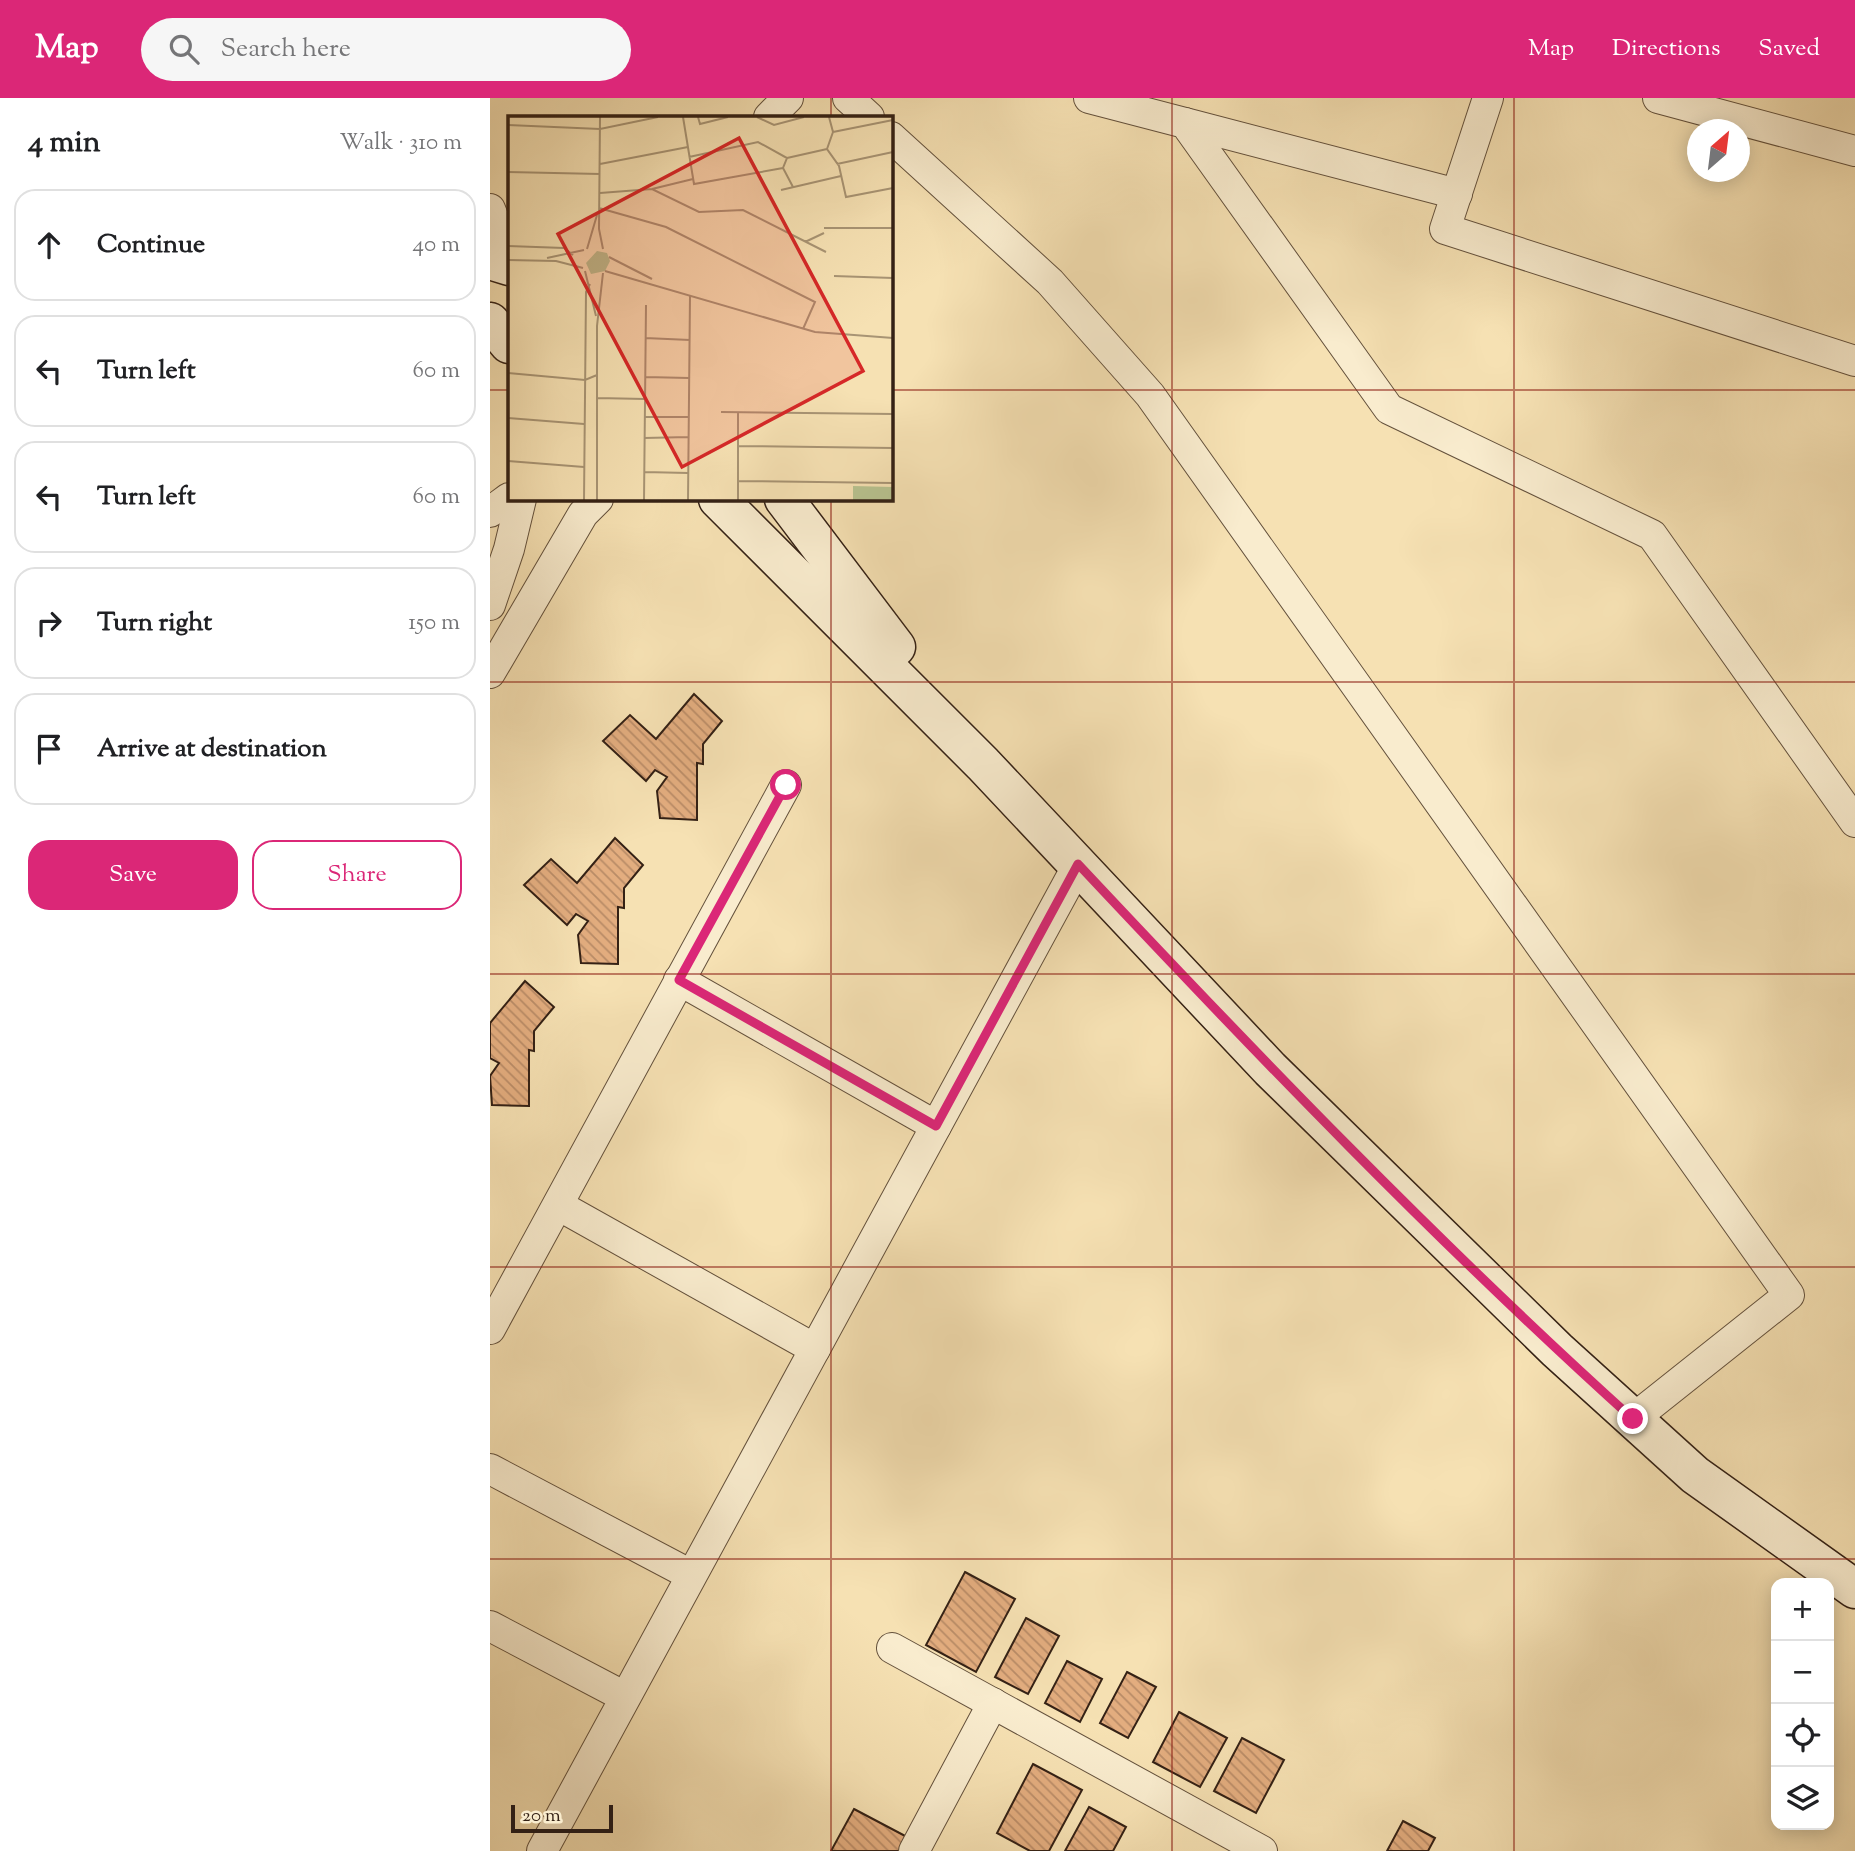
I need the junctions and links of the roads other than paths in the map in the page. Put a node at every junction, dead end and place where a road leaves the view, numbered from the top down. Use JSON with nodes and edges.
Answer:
{"nodes":[{"id":1,"x":788,"y":98,"type":"edge"},
{"id":2,"x":800,"y":98,"type":"edge"},
{"id":3,"x":848,"y":98,"type":"edge"},
{"id":4,"x":1089,"y":98,"type":"edge"},
{"id":5,"x":1489,"y":98,"type":"edge"},
{"id":6,"x":1658,"y":98,"type":"edge"},
{"id":7,"x":770,"y":116,"type":"edge"},
{"id":8,"x":791,"y":116,"type":"edge"},
{"id":9,"x":868,"y":116,"type":"edge"},
{"id":10,"x":1185,"y":123,"type":"junction"},
{"id":11,"x":892,"y":138,"type":"edge"},
{"id":12,"x":1855,"y":152,"type":"edge"},
{"id":13,"x":1457,"y":194,"type":"junction"},
{"id":14,"x":490,"y":209,"type":"edge"},
{"id":15,"x":508,"y":254,"type":"edge"},
{"id":16,"x":490,"y":260,"type":"edge"},
{"id":17,"x":508,"y":266,"type":"edge"},
{"id":18,"x":490,"y":322,"type":"edge"},
{"id":19,"x":508,"y":343,"type":"edge"},
{"id":20,"x":1855,"y":361,"type":"edge"},
{"id":21,"x":508,"y":499,"type":"edge"},
{"id":22,"x":521,"y":500,"type":"edge"},
{"id":23,"x":597,"y":500,"type":"edge"},
{"id":24,"x":719,"y":500,"type":"edge"},
{"id":25,"x":785,"y":500,"type":"edge"},
{"id":26,"x":490,"y":512,"type":"edge"},
{"id":27,"x":490,"y":605,"type":"edge"},
{"id":28,"x":490,"y":673,"type":"edge"},
{"id":29,"x":983,"y":764,"type":"junction"},
{"id":30,"x":786,"y":785,"type":"dead end"},
{"id":31,"x":1855,"y":822,"type":"edge"},
{"id":32,"x":1078,"y":864,"type":"junction"},
{"id":33,"x":679,"y":980,"type":"junction"},
{"id":34,"x":936,"y":1126,"type":"junction"},
{"id":35,"x":558,"y":1205,"type":"junction"},
{"id":36,"x":490,"y":1329,"type":"edge"},
{"id":37,"x":815,"y":1349,"type":"junction"},
{"id":38,"x":1633,"y":1419,"type":"junction"},
{"id":39,"x":490,"y":1469,"type":"edge"},
{"id":40,"x":691,"y":1575,"type":"junction"},
{"id":41,"x":1855,"y":1589,"type":"edge"},
{"id":42,"x":490,"y":1626,"type":"edge"},
{"id":43,"x":892,"y":1648,"type":"dead end"},
{"id":44,"x":625,"y":1697,"type":"junction"},
{"id":45,"x":993,"y":1703,"type":"junction"},
{"id":46,"x":542,"y":1851,"type":"edge"},
{"id":47,"x":914,"y":1851,"type":"edge"},
{"id":48,"x":1262,"y":1851,"type":"edge"}],
"edges":[{"from":1,"to":7,"type":"street"},
{"from":2,"to":8,"type":"street"},
{"from":3,"to":9,"type":"street"},
{"from":4,"to":10,"type":"street"},
{"from":5,"to":13,"type":"street"},
{"from":6,"to":12,"type":"street"},
{"from":10,"to":13,"type":"street"},
{"from":10,"to":31,"type":"street"},
{"from":11,"to":38,"type":"street"},
{"from":13,"to":20,"type":"street"},
{"from":14,"to":15,"type":"street"},
{"from":16,"to":17,"type":"street"},
{"from":18,"to":19,"type":"street"},
{"from":21,"to":26,"type":"street"},
{"from":22,"to":27,"type":"street"},
{"from":23,"to":28,"type":"street"},
{"from":24,"to":29,"type":"street"},
{"from":25,"to":29,"type":"street"},
{"from":29,"to":32,"type":"street"},
{"from":30,"to":33,"type":"street"},
{"from":32,"to":34,"type":"street"},
{"from":32,"to":38,"type":"street"},
{"from":33,"to":34,"type":"street"},
{"from":33,"to":35,"type":"street"},
{"from":34,"to":37,"type":"street"},
{"from":35,"to":36,"type":"street"},
{"from":35,"to":37,"type":"street"},
{"from":37,"to":40,"type":"street"},
{"from":38,"to":41,"type":"street"},
{"from":39,"to":40,"type":"street"},
{"from":40,"to":44,"type":"street"},
{"from":42,"to":44,"type":"street"},
{"from":43,"to":45,"type":"street"},
{"from":44,"to":46,"type":"street"},
{"from":45,"to":47,"type":"street"},
{"from":45,"to":48,"type":"street"}]}
